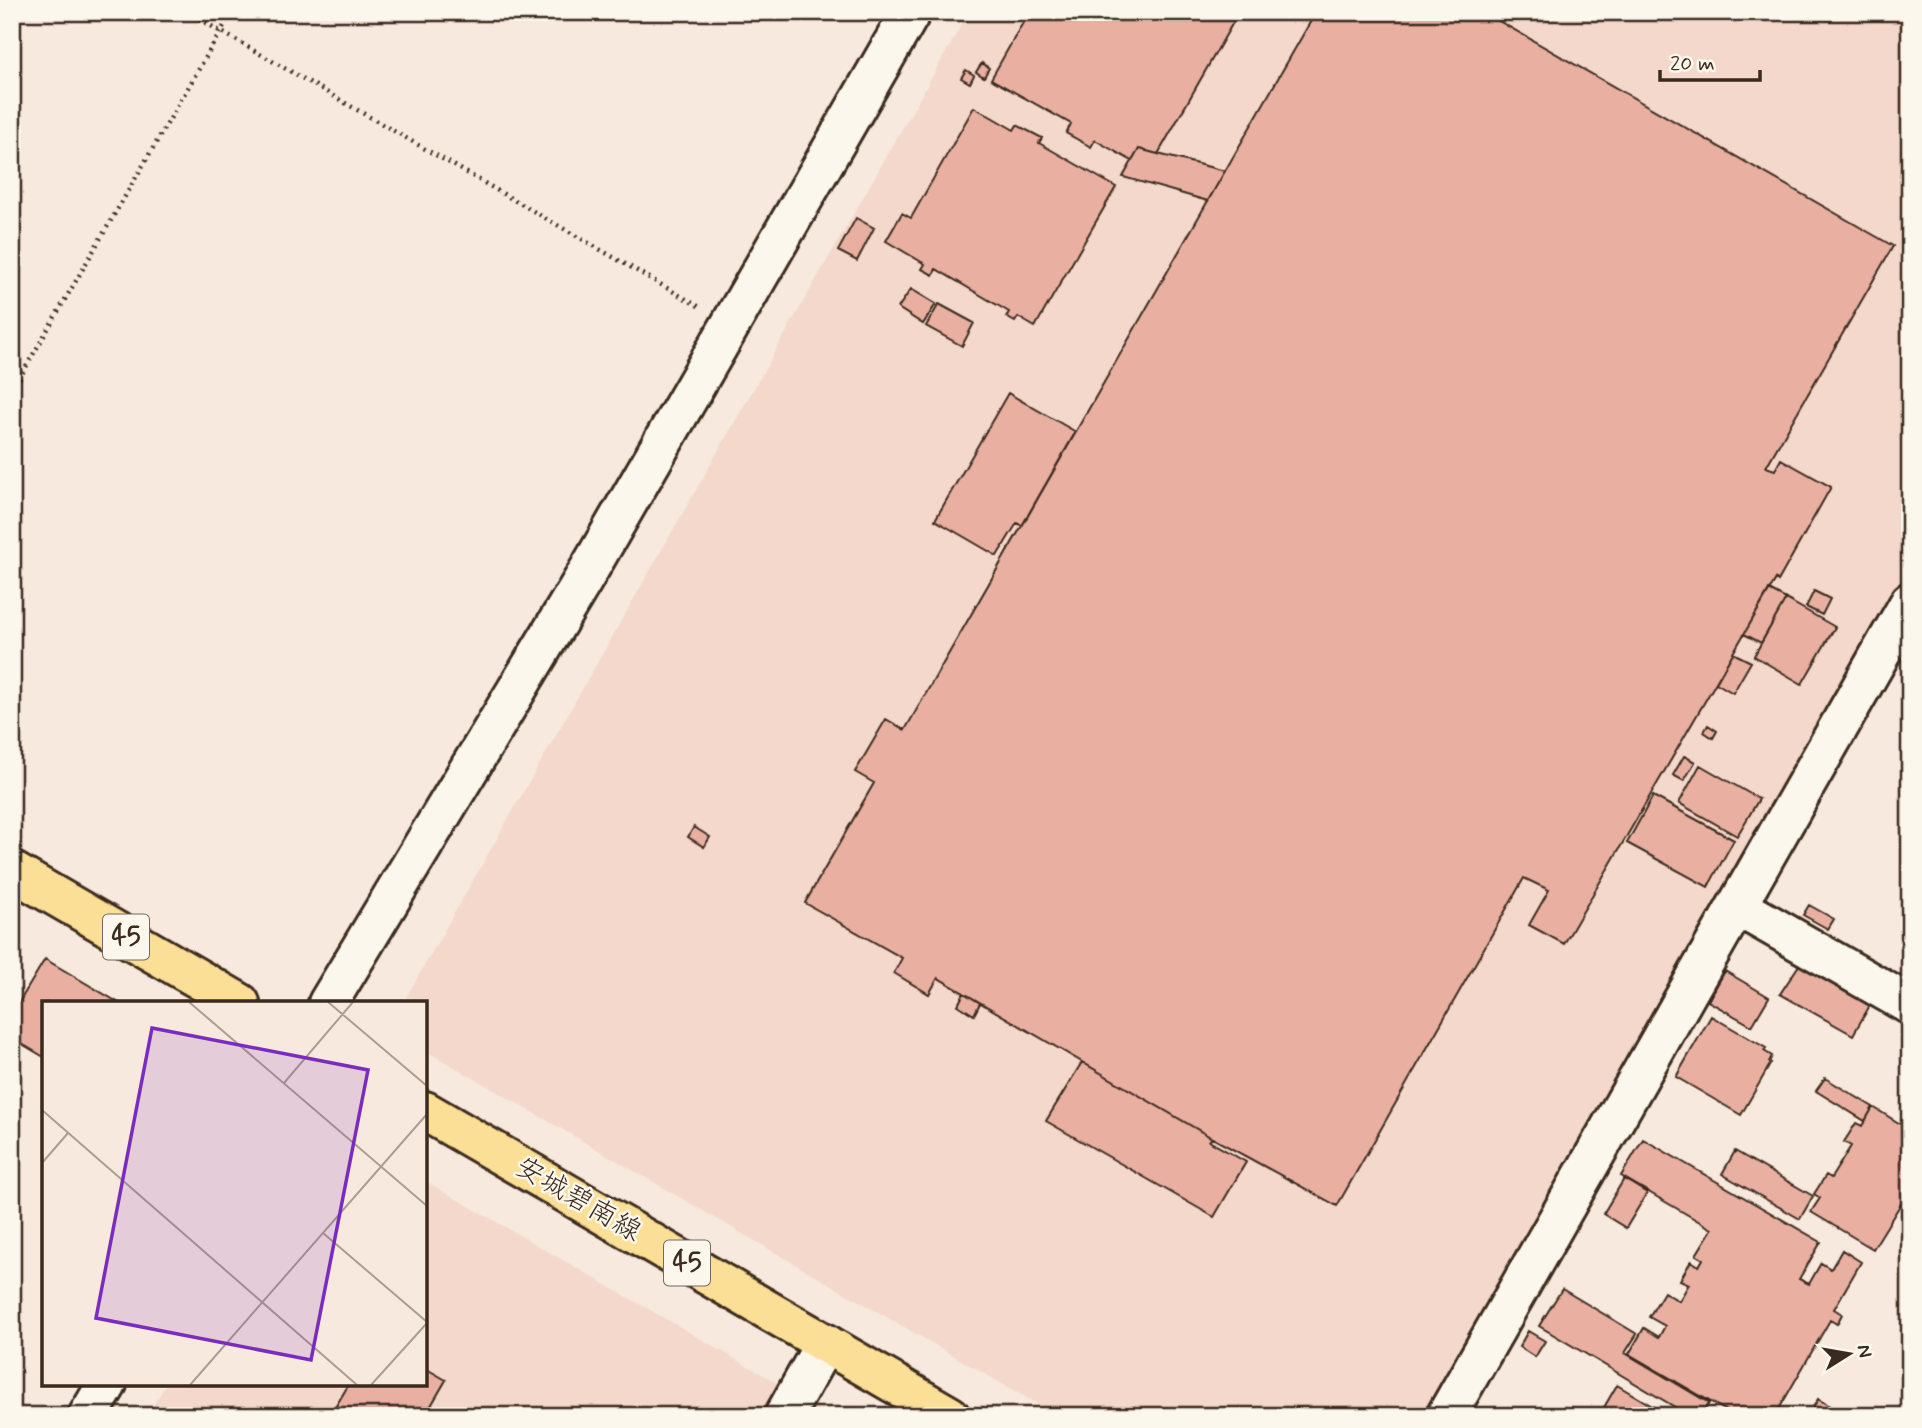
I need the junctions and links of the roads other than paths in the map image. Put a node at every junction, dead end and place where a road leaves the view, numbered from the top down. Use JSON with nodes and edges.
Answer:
{"nodes":[{"id":1,"x":911,"y":12,"type":"edge"},
{"id":2,"x":1910,"y":602,"type":"edge"},
{"id":3,"x":12,"y":871,"type":"edge"},
{"id":4,"x":1737,"y":906,"type":"junction"},
{"id":5,"x":237,"y":1001,"type":"edge"},
{"id":6,"x":329,"y":1001,"type":"edge"},
{"id":7,"x":1910,"y":1005,"type":"edge"},
{"id":8,"x":427,"y":1112,"type":"edge"},
{"id":9,"x":825,"y":1343,"type":"junction"},
{"id":10,"x":106,"y":1386,"type":"edge"},
{"id":11,"x":89,"y":1416,"type":"edge"},
{"id":12,"x":784,"y":1416,"type":"edge"},
{"id":13,"x":950,"y":1416,"type":"edge"},
{"id":14,"x":1446,"y":1416,"type":"edge"}],
"edges":[{"from":1,"to":6,"type":"street"},
{"from":2,"to":4,"type":"street"},
{"from":3,"to":5,"type":"main road","number":"45"},
{"from":4,"to":7,"type":"street"},
{"from":4,"to":14,"type":"street"},
{"from":8,"to":9,"type":"main road","name":"安城碧南線","number":"45"},
{"from":9,"to":12,"type":"street"},
{"from":9,"to":13,"type":"main road","name":"安城碧南線","number":"45"},
{"from":10,"to":11,"type":"street"}]}
